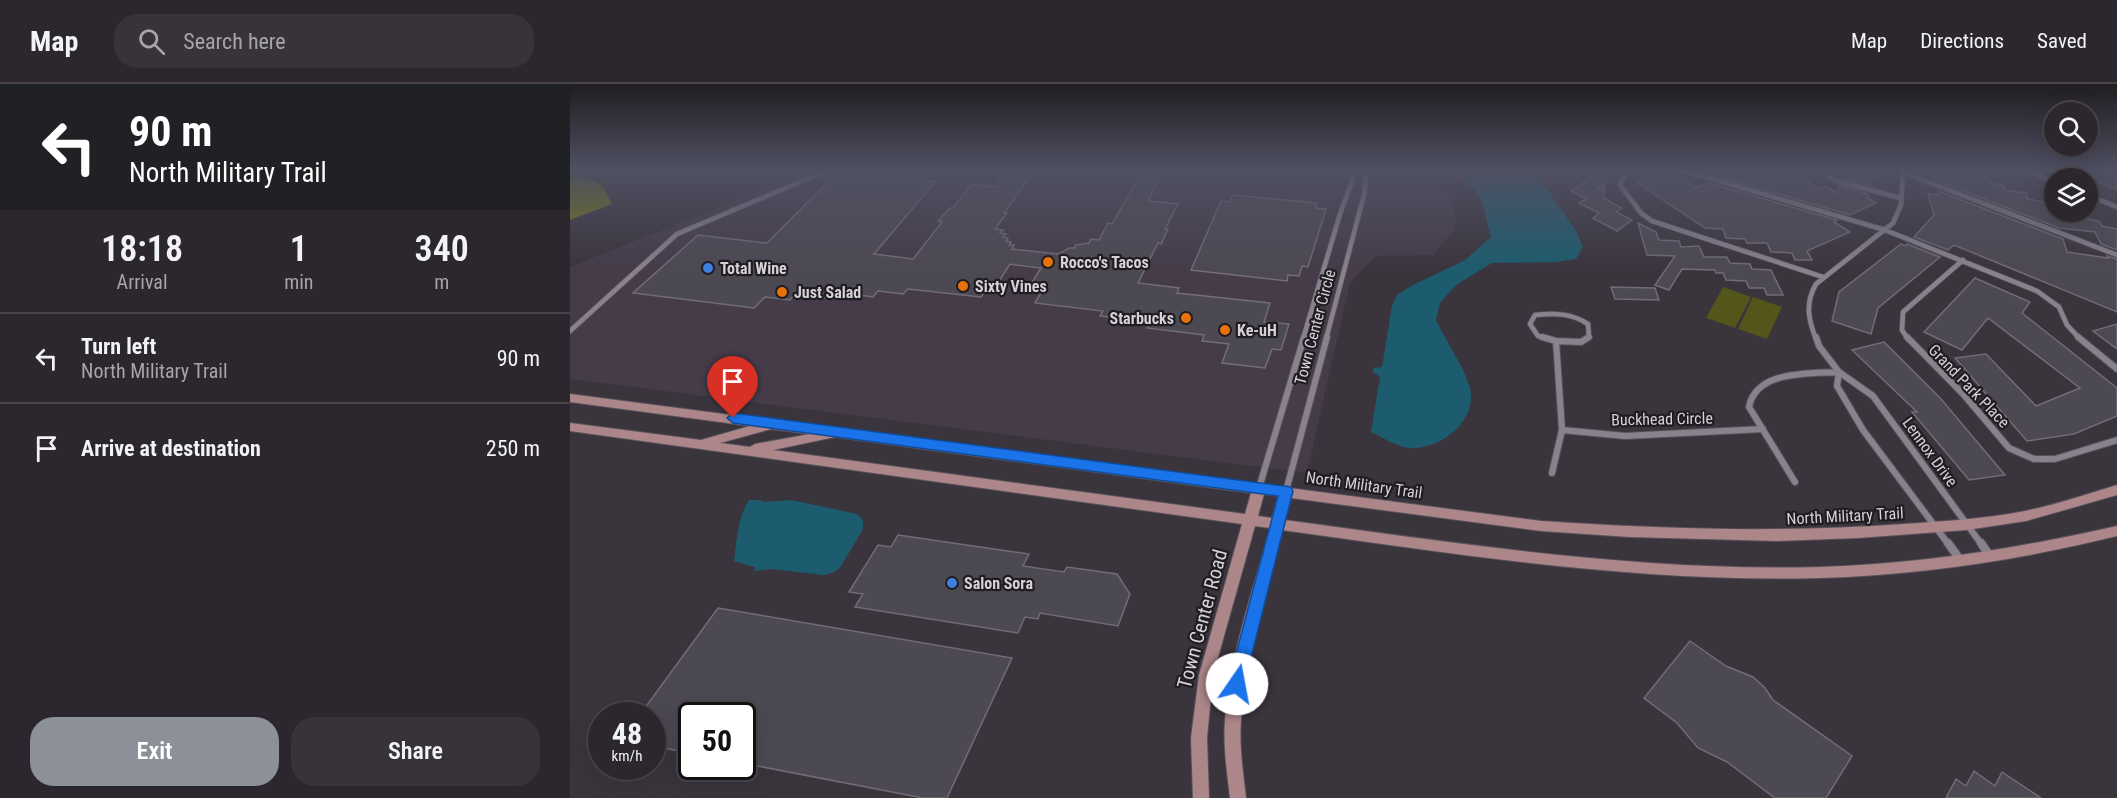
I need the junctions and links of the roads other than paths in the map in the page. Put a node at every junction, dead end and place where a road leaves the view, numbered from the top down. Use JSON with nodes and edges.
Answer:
{"nodes":[{"id":1,"x":747,"y":203,"type":"edge"},
{"id":2,"x":1344,"y":203,"type":"edge"},
{"id":3,"x":1362,"y":203,"type":"edge"},
{"id":4,"x":1634,"y":203,"type":"edge"},
{"id":5,"x":1792,"y":203,"type":"edge"},
{"id":6,"x":1900,"y":203,"type":"edge"},
{"id":7,"x":1985,"y":203,"type":"edge"},
{"id":8,"x":1885,"y":230,"type":"junction"},
{"id":9,"x":2117,"y":255,"type":"edge"},
{"id":10,"x":1963,"y":260,"type":"junction"},
{"id":11,"x":1823,"y":277,"type":"junction"},
{"id":12,"x":570,"y":331,"type":"edge"},
{"id":13,"x":1556,"y":342,"type":"junction"},
{"id":14,"x":2117,"y":369,"type":"edge"},
{"id":15,"x":1839,"y":372,"type":"junction"},
{"id":16,"x":570,"y":398,"type":"edge"},
{"id":17,"x":773,"y":424,"type":"junction"},
{"id":18,"x":570,"y":427,"type":"edge"},
{"id":19,"x":1763,"y":429,"type":"junction"},
{"id":20,"x":1562,"y":430,"type":"junction"},
{"id":21,"x":840,"y":433,"type":"junction"},
{"id":22,"x":2117,"y":440,"type":"edge"},
{"id":23,"x":699,"y":444,"type":"junction"},
{"id":24,"x":746,"y":451,"type":"junction"},
{"id":25,"x":1552,"y":473,"type":"dead end"},
{"id":26,"x":1795,"y":482,"type":"dead end"},
{"id":27,"x":1259,"y":488,"type":"junction"},
{"id":28,"x":2117,"y":490,"type":"edge"},
{"id":29,"x":1286,"y":491,"type":"junction"},
{"id":30,"x":1250,"y":520,"type":"junction"},
{"id":31,"x":1278,"y":525,"type":"junction"},
{"id":32,"x":1966,"y":525,"type":"junction"},
{"id":33,"x":1936,"y":527,"type":"junction"},
{"id":34,"x":2117,"y":531,"type":"edge"},
{"id":35,"x":1991,"y":557,"type":"junction"},
{"id":36,"x":1961,"y":561,"type":"junction"},
{"id":37,"x":1201,"y":798,"type":"edge"},
{"id":38,"x":1238,"y":798,"type":"edge"}],
"edges":[{"from":1,"to":12,"type":"street"},
{"from":2,"to":27,"type":"street","name":"Town Center Circle"},
{"from":3,"to":29,"type":"street","name":"Town Center Circle"},
{"from":4,"to":11,"type":"street"},
{"from":5,"to":8,"type":"street"},
{"from":6,"to":8,"type":"street","name":"Lennox Drive"},
{"from":7,"to":9,"type":"street"},
{"from":8,"to":10,"type":"street"},
{"from":8,"to":11,"type":"street","name":"Lennox Drive"},
{"from":10,"to":14,"type":"street"},
{"from":10,"to":22,"type":"street","name":"Grand Park Place"},
{"from":11,"to":15,"type":"street","name":"Lennox Drive"},
{"from":13,"to":13,"type":"street"},
{"from":13,"to":20,"type":"street"},
{"from":15,"to":19,"type":"street"},
{"from":15,"to":32,"type":"street","name":"Lennox Drive"},
{"from":15,"to":33,"type":"street","name":"Lennox Drive"},
{"from":16,"to":17,"type":"main road","name":"North Military Trail"},
{"from":17,"to":21,"type":"main road","name":"North Military Trail"},
{"from":17,"to":23,"type":"main road"},
{"from":18,"to":23,"type":"main road"},
{"from":19,"to":20,"type":"street","name":"Buckhead Circle"},
{"from":19,"to":26,"type":"street"},
{"from":20,"to":25,"type":"street"},
{"from":21,"to":24,"type":"main road"},
{"from":21,"to":27,"type":"main road","name":"North Military Trail"},
{"from":23,"to":24,"type":"main road"},
{"from":24,"to":30,"type":"main road"},
{"from":27,"to":29,"type":"main road","name":"North Military Trail"},
{"from":27,"to":30,"type":"main road","name":"Town Center Road"},
{"from":28,"to":32,"type":"main road","name":"North Military Trail"},
{"from":29,"to":31,"type":"main road"},
{"from":29,"to":33,"type":"main road","name":"North Military Trail"},
{"from":30,"to":31,"type":"main road"},
{"from":30,"to":37,"type":"main road","name":"Town Center Road"},
{"from":31,"to":36,"type":"main road"},
{"from":31,"to":38,"type":"main road"},
{"from":32,"to":33,"type":"main road","name":"North Military Trail"},
{"from":32,"to":35,"type":"street","name":"Lennox Drive"},
{"from":33,"to":36,"type":"street","name":"Lennox Drive"},
{"from":34,"to":35,"type":"main road"},
{"from":35,"to":36,"type":"main road"}]}
